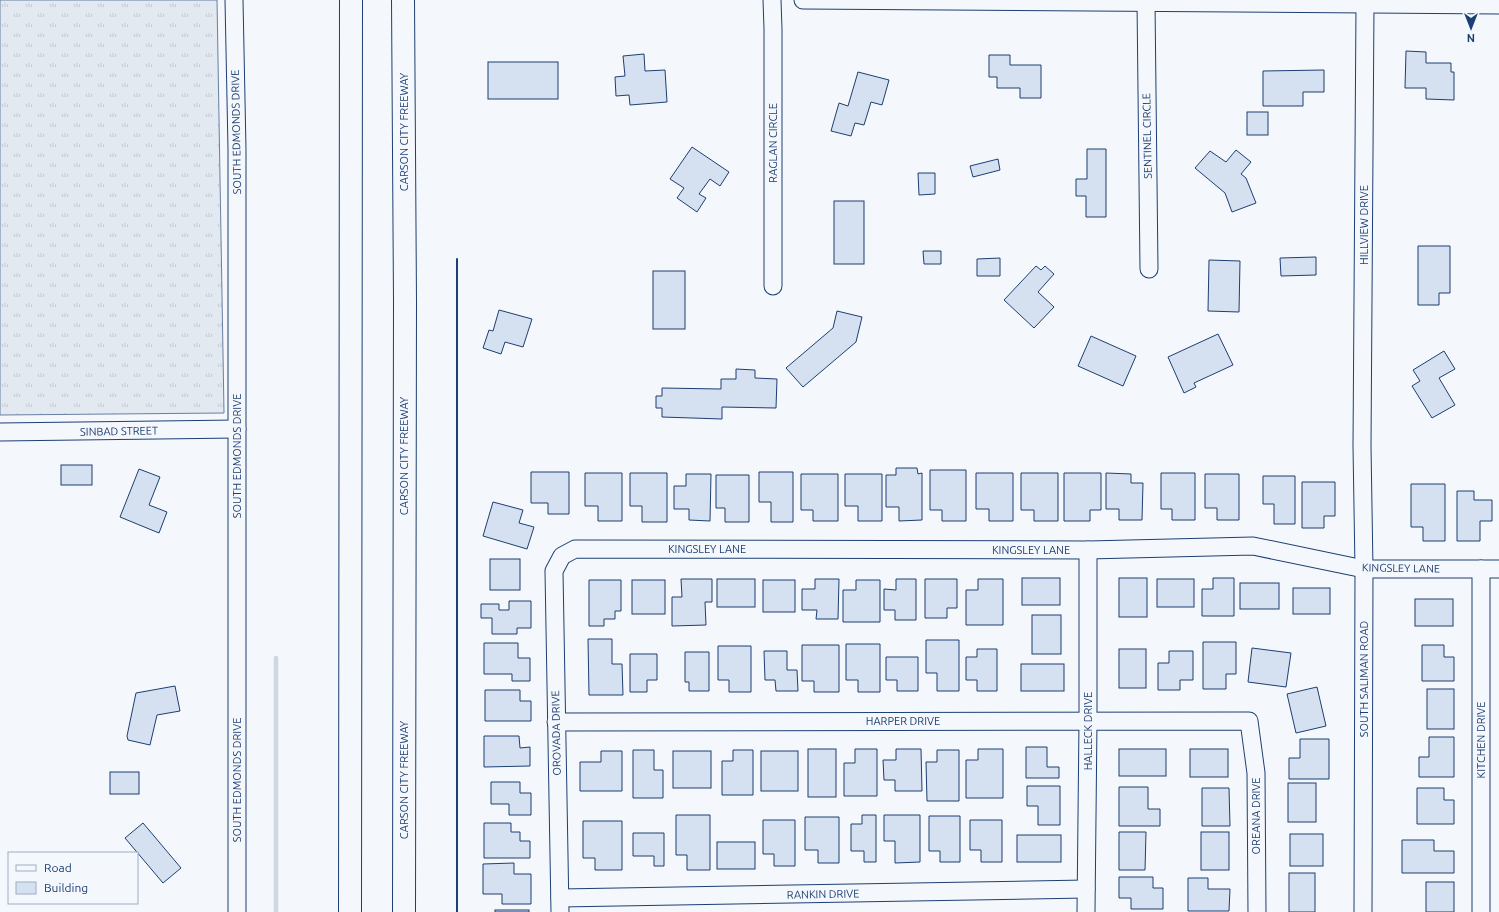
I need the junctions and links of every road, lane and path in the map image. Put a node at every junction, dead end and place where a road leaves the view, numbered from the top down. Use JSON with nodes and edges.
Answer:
{"nodes":[{"id":1,"x":234,"y":0,"type":"edge"},
{"id":2,"x":350,"y":0,"type":"edge"},
{"id":3,"x":403,"y":0,"type":"edge"},
{"id":4,"x":772,"y":0,"type":"edge"},
{"id":5,"x":804,"y":0,"type":"edge"},
{"id":6,"x":1146,"y":2,"type":"junction"},
{"id":7,"x":1365,"y":5,"type":"junction"},
{"id":8,"x":1499,"y":5,"type":"edge"},
{"id":9,"x":1148,"y":269,"type":"dead end"},
{"id":10,"x":773,"y":286,"type":"dead end"},
{"id":11,"x":237,"y":429,"type":"junction"},
{"id":12,"x":0,"y":432,"type":"edge"},
{"id":13,"x":1362,"y":446,"type":"joint"},
{"id":14,"x":1088,"y":550,"type":"junction"},
{"id":15,"x":562,"y":556,"type":"joint"},
{"id":16,"x":1364,"y":569,"type":"junction"},
{"id":17,"x":1481,"y":569,"type":"junction"},
{"id":18,"x":1499,"y":569,"type":"edge"},
{"id":19,"x":1249,"y":720,"type":"joint"},
{"id":20,"x":1088,"y":721,"type":"junction"},
{"id":21,"x":556,"y":722,"type":"junction"},
{"id":22,"x":1086,"y":889,"type":"junction"},
{"id":23,"x":560,"y":905,"type":"edge"},
{"id":24,"x":238,"y":912,"type":"edge"},
{"id":25,"x":350,"y":912,"type":"edge"},
{"id":26,"x":404,"y":912,"type":"edge"},
{"id":27,"x":1086,"y":912,"type":"edge"},
{"id":28,"x":1257,"y":912,"type":"edge"},
{"id":29,"x":1363,"y":912,"type":"edge"},
{"id":30,"x":1481,"y":912,"type":"edge"}],
"edges":[{"from":1,"to":11,"type":"street","name":"SOUTH EDMONDS DRIVE"},
{"from":2,"to":25,"type":"highway"},
{"from":3,"to":26,"type":"highway","name":"CARSON CITY FREEWAY"},
{"from":4,"to":10,"type":"street","name":"RAGLAN CIRCLE"},
{"from":5,"to":6,"type":"street"},
{"from":6,"to":7,"type":"street"},
{"from":6,"to":9,"type":"street","name":"SENTINEL CIRCLE"},
{"from":7,"to":8,"type":"street"},
{"from":7,"to":13,"type":"street","name":"HILLVIEW DRIVE"},
{"from":11,"to":12,"type":"street","name":"SINBAD STREET"},
{"from":11,"to":24,"type":"street","name":"SOUTH EDMONDS DRIVE"},
{"from":13,"to":16,"type":"street","name":"SOUTH SALIMAN ROAD"},
{"from":14,"to":15,"type":"street","name":"KINGSLEY LANE"},
{"from":14,"to":16,"type":"street","name":"KINGSLEY LANE"},
{"from":14,"to":20,"type":"street","name":"HALLECK DRIVE"},
{"from":15,"to":21,"type":"street","name":"OROVADA DRIVE"},
{"from":16,"to":17,"type":"street","name":"KINGSLEY LANE"},
{"from":16,"to":29,"type":"street","name":"SOUTH SALIMAN ROAD"},
{"from":17,"to":18,"type":"street","name":"KINGSLEY LANE"},
{"from":17,"to":30,"type":"street","name":"KITCHEN DRIVE"},
{"from":19,"to":20,"type":"street","name":"HARPER DRIVE"},
{"from":19,"to":28,"type":"street","name":"OREANA DRIVE"},
{"from":20,"to":21,"type":"street","name":"HARPER DRIVE"},
{"from":20,"to":22,"type":"street","name":"HALLECK DRIVE"},
{"from":21,"to":23,"type":"street","name":"OROVADA DRIVE"},
{"from":22,"to":23,"type":"street","name":"RANKIN DRIVE"},
{"from":22,"to":27,"type":"street","name":"HALLECK DRIVE"}]}
